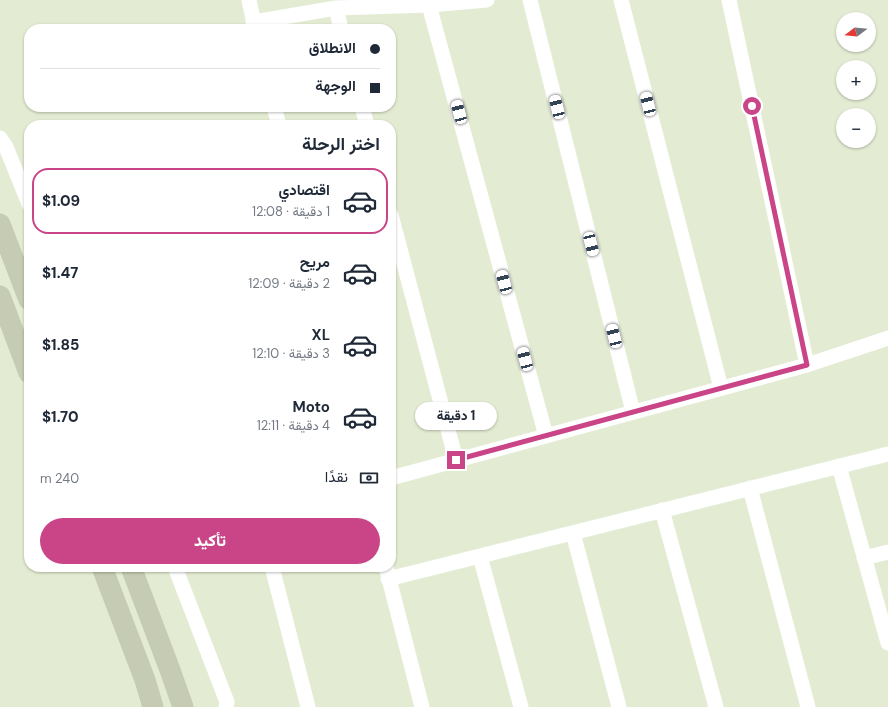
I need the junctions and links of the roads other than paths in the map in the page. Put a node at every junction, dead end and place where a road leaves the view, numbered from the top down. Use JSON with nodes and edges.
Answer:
{"nodes":[{"id":1,"x":249,"y":0,"type":"edge"},
{"id":2,"x":487,"y":0,"type":"edge"},
{"id":3,"x":530,"y":0,"type":"edge"},
{"id":4,"x":621,"y":0,"type":"edge"},
{"id":5,"x":730,"y":0,"type":"edge"},
{"id":6,"x":429,"y":5,"type":"junction"},
{"id":7,"x":336,"y":8,"type":"junction"},
{"id":8,"x":254,"y":24,"type":"edge"},
{"id":9,"x":263,"y":24,"type":"edge"},
{"id":10,"x":340,"y":24,"type":"edge"},
{"id":11,"x":0,"y":138,"type":"edge"},
{"id":12,"x":24,"y":192,"type":"edge"},
{"id":13,"x":0,"y":224,"type":"edge"},
{"id":14,"x":396,"y":234,"type":"edge"},
{"id":15,"x":24,"y":287,"type":"edge"},
{"id":16,"x":0,"y":296,"type":"edge"},
{"id":17,"x":888,"y":338,"type":"edge"},
{"id":18,"x":24,"y":360,"type":"edge"},
{"id":19,"x":807,"y":365,"type":"junction"},
{"id":20,"x":721,"y":388,"type":"junction"},
{"id":21,"x":632,"y":412,"type":"junction"},
{"id":22,"x":546,"y":436,"type":"junction"},
{"id":23,"x":888,"y":454,"type":"edge"},
{"id":24,"x":456,"y":460,"type":"junction"},
{"id":25,"x":839,"y":466,"type":"junction"},
{"id":26,"x":396,"y":477,"type":"edge"},
{"id":27,"x":750,"y":488,"type":"junction"},
{"id":28,"x":662,"y":510,"type":"junction"},
{"id":29,"x":573,"y":533,"type":"junction"},
{"id":30,"x":888,"y":552,"type":"edge"},
{"id":31,"x":480,"y":556,"type":"junction"},
{"id":32,"x":864,"y":558,"type":"junction"},
{"id":33,"x":396,"y":571,"type":"edge"},
{"id":34,"x":104,"y":572,"type":"edge"},
{"id":35,"x":133,"y":572,"type":"edge"},
{"id":36,"x":177,"y":572,"type":"edge"},
{"id":37,"x":273,"y":572,"type":"edge"},
{"id":38,"x":387,"y":573,"type":"edge"},
{"id":39,"x":888,"y":643,"type":"edge"},
{"id":40,"x":153,"y":707,"type":"edge"},
{"id":41,"x":183,"y":707,"type":"edge"},
{"id":42,"x":226,"y":707,"type":"edge"},
{"id":43,"x":308,"y":707,"type":"edge"},
{"id":44,"x":422,"y":707,"type":"edge"},
{"id":45,"x":521,"y":707,"type":"edge"},
{"id":46,"x":619,"y":707,"type":"edge"},
{"id":47,"x":716,"y":707,"type":"edge"},
{"id":48,"x":808,"y":707,"type":"edge"}],
"edges":[{"from":1,"to":8,"type":"street"},
{"from":2,"to":6,"type":"street"},
{"from":3,"to":21,"type":"street"},
{"from":4,"to":20,"type":"street"},
{"from":5,"to":19,"type":"street"},
{"from":6,"to":7,"type":"street"},
{"from":6,"to":22,"type":"street"},
{"from":7,"to":9,"type":"street"},
{"from":7,"to":10,"type":"street"},
{"from":11,"to":12,"type":"street"},
{"from":13,"to":15,"type":"main road"},
{"from":14,"to":24,"type":"street"},
{"from":16,"to":18,"type":"main road"},
{"from":17,"to":19,"type":"street"},
{"from":19,"to":20,"type":"street"},
{"from":20,"to":21,"type":"street"},
{"from":21,"to":22,"type":"street"},
{"from":22,"to":24,"type":"street"},
{"from":23,"to":25,"type":"street"},
{"from":24,"to":26,"type":"street"},
{"from":25,"to":27,"type":"street"},
{"from":25,"to":32,"type":"street"},
{"from":27,"to":28,"type":"street"},
{"from":27,"to":48,"type":"street"},
{"from":28,"to":29,"type":"street"},
{"from":28,"to":47,"type":"street"},
{"from":29,"to":31,"type":"street"},
{"from":29,"to":46,"type":"street"},
{"from":30,"to":32,"type":"street"},
{"from":31,"to":33,"type":"street"},
{"from":31,"to":45,"type":"street"},
{"from":32,"to":39,"type":"street"},
{"from":34,"to":40,"type":"main road"},
{"from":35,"to":41,"type":"main road"},
{"from":36,"to":42,"type":"street"},
{"from":37,"to":43,"type":"street"},
{"from":38,"to":44,"type":"street"}]}
